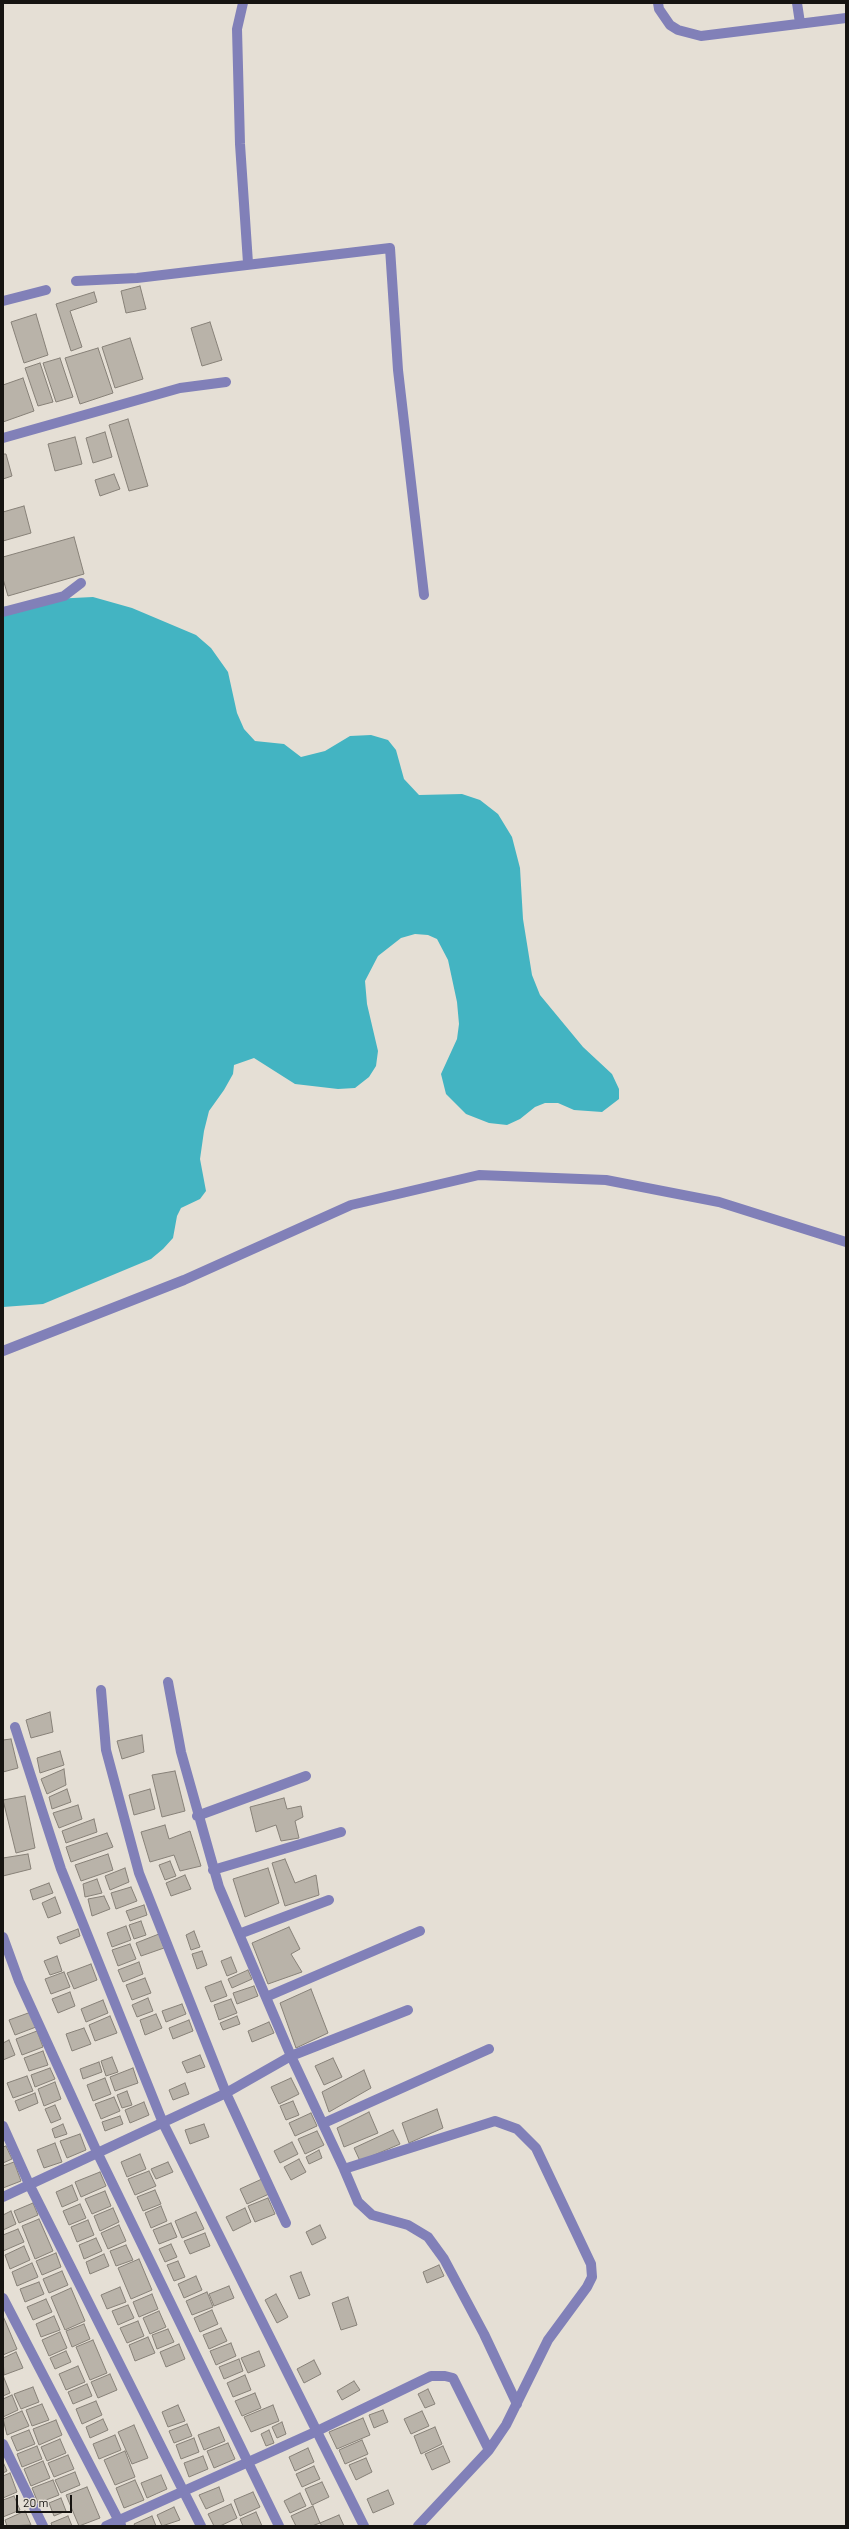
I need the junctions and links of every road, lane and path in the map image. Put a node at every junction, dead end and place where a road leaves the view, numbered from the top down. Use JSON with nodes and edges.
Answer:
{"nodes":[{"id":1,"x":242,"y":3,"type":"edge"},
{"id":2,"x":658,"y":3,"type":"edge"},
{"id":3,"x":797,"y":3,"type":"edge"},
{"id":4,"x":846,"y":18,"type":"edge"},
{"id":5,"x":800,"y":23,"type":"junction"},
{"id":6,"x":248,"y":263,"type":"junction"},
{"id":7,"x":76,"y":281,"type":"dead end"},
{"id":8,"x":46,"y":290,"type":"dead end"},
{"id":9,"x":3,"y":301,"type":"edge"},
{"id":10,"x":226,"y":382,"type":"dead end"},
{"id":11,"x":3,"y":438,"type":"edge"},
{"id":12,"x":81,"y":583,"type":"dead end"},
{"id":13,"x":424,"y":595,"type":"dead end"},
{"id":14,"x":3,"y":612,"type":"edge"},
{"id":15,"x":846,"y":1242,"type":"edge"},
{"id":16,"x":3,"y":1352,"type":"edge"},
{"id":17,"x":168,"y":1682,"type":"dead end"},
{"id":18,"x":101,"y":1690,"type":"dead end"},
{"id":19,"x":15,"y":1727,"type":"dead end"},
{"id":20,"x":306,"y":1776,"type":"dead end"},
{"id":21,"x":197,"y":1816,"type":"junction"},
{"id":22,"x":341,"y":1832,"type":"dead end"},
{"id":23,"x":213,"y":1870,"type":"junction"},
{"id":24,"x":329,"y":1900,"type":"dead end"},
{"id":25,"x":420,"y":1931,"type":"dead end"},
{"id":26,"x":239,"y":1934,"type":"junction"},
{"id":27,"x":3,"y":1937,"type":"edge"},
{"id":28,"x":266,"y":1997,"type":"junction"},
{"id":29,"x":408,"y":2010,"type":"dead end"},
{"id":30,"x":489,"y":2048,"type":"dead end"},
{"id":31,"x":291,"y":2056,"type":"junction"},
{"id":32,"x":226,"y":2093,"type":"junction"},
{"id":33,"x":163,"y":2123,"type":"junction"},
{"id":34,"x":324,"y":2123,"type":"junction"},
{"id":35,"x":3,"y":2126,"type":"edge"},
{"id":36,"x":97,"y":2152,"type":"junction"},
{"id":37,"x":344,"y":2169,"type":"junction"},
{"id":38,"x":29,"y":2184,"type":"junction"},
{"id":39,"x":3,"y":2197,"type":"edge"},
{"id":40,"x":286,"y":2223,"type":"dead end"},
{"id":41,"x":3,"y":2298,"type":"edge"},
{"id":42,"x":517,"y":2404,"type":"junction"},
{"id":43,"x":315,"y":2432,"type":"junction"},
{"id":44,"x":3,"y":2444,"type":"edge"},
{"id":45,"x":489,"y":2450,"type":"junction"},
{"id":46,"x":246,"y":2463,"type":"junction"},
{"id":47,"x":182,"y":2491,"type":"junction"},
{"id":48,"x":120,"y":2523,"type":"edge"},
{"id":49,"x":43,"y":2526,"type":"edge"},
{"id":50,"x":106,"y":2526,"type":"edge"},
{"id":51,"x":201,"y":2526,"type":"edge"},
{"id":52,"x":279,"y":2526,"type":"edge"},
{"id":53,"x":364,"y":2526,"type":"edge"},
{"id":54,"x":418,"y":2526,"type":"edge"}],
"edges":[{"from":1,"to":6,"type":"street"},
{"from":2,"to":5,"type":"street"},
{"from":3,"to":5,"type":"street"},
{"from":4,"to":5,"type":"street"},
{"from":6,"to":7,"type":"street"},
{"from":6,"to":13,"type":"street"},
{"from":8,"to":9,"type":"street"},
{"from":10,"to":11,"type":"street"},
{"from":12,"to":14,"type":"street"},
{"from":15,"to":16,"type":"street"},
{"from":17,"to":21,"type":"street"},
{"from":18,"to":32,"type":"street"},
{"from":19,"to":33,"type":"street"},
{"from":20,"to":21,"type":"street"},
{"from":21,"to":23,"type":"street"},
{"from":22,"to":23,"type":"street"},
{"from":23,"to":26,"type":"street"},
{"from":24,"to":26,"type":"street"},
{"from":25,"to":28,"type":"street"},
{"from":26,"to":28,"type":"street"},
{"from":27,"to":36,"type":"street"},
{"from":28,"to":31,"type":"street"},
{"from":29,"to":31,"type":"street"},
{"from":30,"to":34,"type":"street"},
{"from":31,"to":32,"type":"street"},
{"from":31,"to":34,"type":"street"},
{"from":32,"to":33,"type":"street"},
{"from":32,"to":40,"type":"street"},
{"from":33,"to":36,"type":"street"},
{"from":33,"to":43,"type":"street"},
{"from":34,"to":37,"type":"street"},
{"from":35,"to":38,"type":"street"},
{"from":36,"to":38,"type":"street"},
{"from":36,"to":46,"type":"street"},
{"from":37,"to":42,"type":"street"},
{"from":37,"to":42,"type":"street"},
{"from":38,"to":39,"type":"street"},
{"from":38,"to":47,"type":"street"},
{"from":41,"to":48,"type":"street"},
{"from":42,"to":45,"type":"street"},
{"from":43,"to":45,"type":"street"},
{"from":43,"to":46,"type":"street"},
{"from":43,"to":53,"type":"street"},
{"from":44,"to":49,"type":"street"},
{"from":45,"to":54,"type":"street"},
{"from":46,"to":47,"type":"street"},
{"from":46,"to":52,"type":"street"},
{"from":47,"to":48,"type":"street"},
{"from":47,"to":51,"type":"street"},
{"from":48,"to":50,"type":"street"}]}
